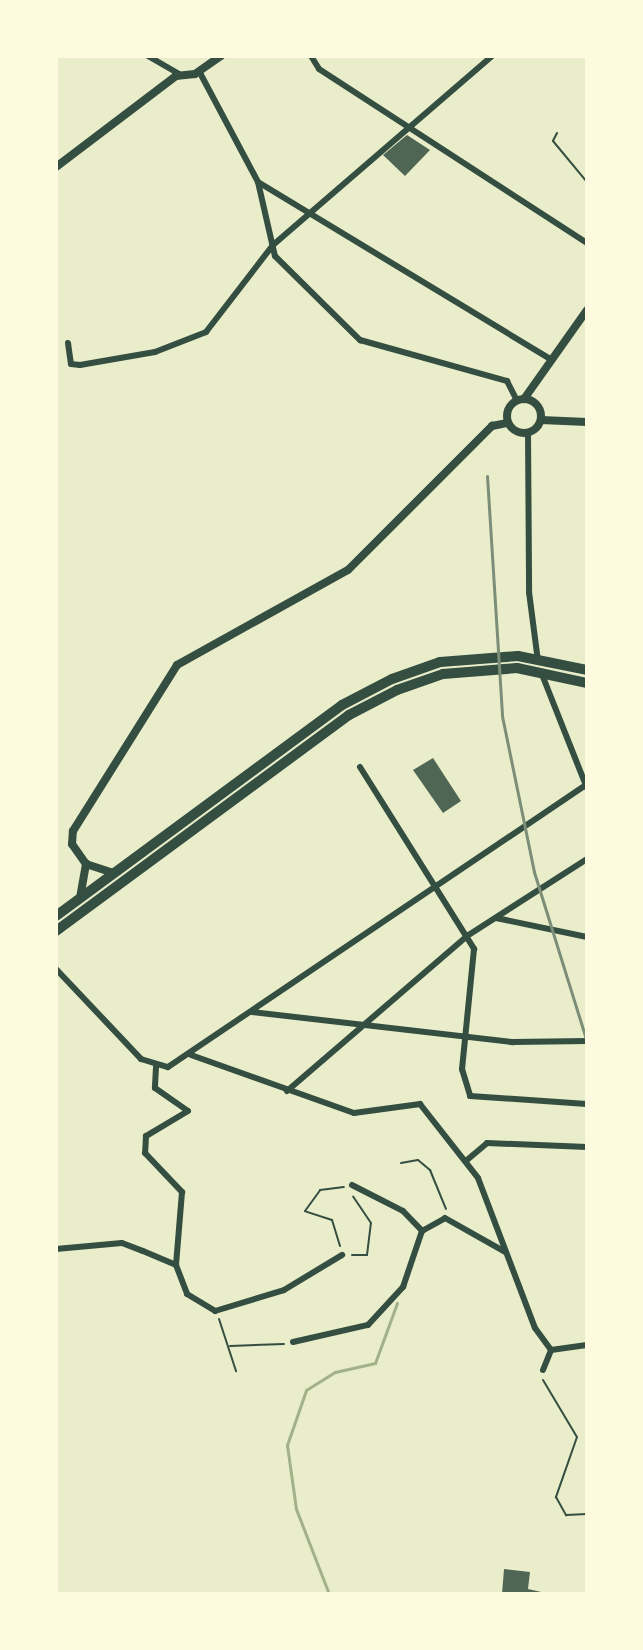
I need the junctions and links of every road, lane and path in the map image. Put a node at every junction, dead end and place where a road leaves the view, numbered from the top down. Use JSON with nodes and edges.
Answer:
{"nodes":[{"id":1,"x":148,"y":56,"type":"edge"},
{"id":2,"x":221,"y":56,"type":"edge"},
{"id":3,"x":311,"y":56,"type":"edge"},
{"id":4,"x":492,"y":56,"type":"edge"},
{"id":5,"x":199,"y":71,"type":"junction"},
{"id":6,"x":179,"y":74,"type":"junction"},
{"id":7,"x":407,"y":128,"type":"junction"},
{"id":8,"x":557,"y":133,"type":"dead end"},
{"id":9,"x":56,"y":167,"type":"edge"},
{"id":10,"x":258,"y":182,"type":"junction"},
{"id":11,"x":587,"y":182,"type":"edge"},
{"id":12,"x":312,"y":211,"type":"junction"},
{"id":13,"x":587,"y":243,"type":"edge"},
{"id":14,"x":273,"y":245,"type":"junction"},
{"id":15,"x":587,"y":310,"type":"edge"},
{"id":16,"x":68,"y":343,"type":"dead end"},
{"id":17,"x":549,"y":358,"type":"junction"},
{"id":18,"x":521,"y":400,"type":"junction"},
{"id":19,"x":541,"y":420,"type":"junction"},
{"id":20,"x":587,"y":422,"type":"edge"},
{"id":21,"x":508,"y":423,"type":"junction"},
{"id":22,"x":528,"y":433,"type":"junction"},
{"id":23,"x":587,"y":670,"type":"edge"},
{"id":24,"x":587,"y":683,"type":"edge"},
{"id":25,"x":360,"y":767,"type":"dead end"},
{"id":26,"x":586,"y":786,"type":"edge"},
{"id":27,"x":587,"y":859,"type":"edge"},
{"id":28,"x":86,"y":864,"type":"junction"},
{"id":29,"x":114,"y":873,"type":"junction"},
{"id":30,"x":439,"y":883,"type":"junction"},
{"id":31,"x":80,"y":898,"type":"junction"},
{"id":32,"x":56,"y":916,"type":"edge"},
{"id":33,"x":496,"y":918,"type":"junction"},
{"id":34,"x":56,"y":931,"type":"edge"},
{"id":35,"x":467,"y":936,"type":"junction"},
{"id":36,"x":587,"y":937,"type":"edge"},
{"id":37,"x":56,"y":969,"type":"edge"},
{"id":38,"x":252,"y":1012,"type":"junction"},
{"id":39,"x":369,"y":1025,"type":"junction"},
{"id":40,"x":465,"y":1037,"type":"junction"},
{"id":41,"x":587,"y":1041,"type":"edge"},
{"id":42,"x":191,"y":1055,"type":"junction"},
{"id":43,"x":156,"y":1067,"type":"junction"},
{"id":44,"x":287,"y":1091,"type":"junction"},
{"id":45,"x":587,"y":1104,"type":"edge"},
{"id":46,"x":587,"y":1147,"type":"edge"},
{"id":47,"x":467,"y":1160,"type":"junction"},
{"id":48,"x":401,"y":1163,"type":"dead end"},
{"id":49,"x":350,"y":1186,"type":"junction"},
{"id":50,"x":445,"y":1218,"type":"junction"},
{"id":51,"x":422,"y":1231,"type":"junction"},
{"id":52,"x":56,"y":1249,"type":"edge"},
{"id":53,"x":505,"y":1252,"type":"junction"},
{"id":54,"x":342,"y":1255,"type":"junction"},
{"id":55,"x":176,"y":1265,"type":"junction"},
{"id":56,"x":215,"y":1311,"type":"junction"},
{"id":57,"x":293,"y":1342,"type":"joint"},
{"id":58,"x":587,"y":1345,"type":"edge"},
{"id":59,"x":230,"y":1346,"type":"junction"},
{"id":60,"x":551,"y":1350,"type":"junction"},
{"id":61,"x":543,"y":1370,"type":"joint"},
{"id":62,"x":236,"y":1371,"type":"dead end"},
{"id":63,"x":587,"y":1514,"type":"edge"}],
"edges":[{"from":1,"to":6,"type":"street"},
{"from":2,"to":5,"type":"street"},
{"from":3,"to":7,"type":"street"},
{"from":4,"to":7,"type":"street"},
{"from":5,"to":6,"type":"street"},
{"from":5,"to":10,"type":"street"},
{"from":6,"to":9,"type":"street"},
{"from":7,"to":12,"type":"street"},
{"from":7,"to":13,"type":"street"},
{"from":8,"to":11,"type":"path"},
{"from":10,"to":12,"type":"street"},
{"from":10,"to":14,"type":"street"},
{"from":12,"to":14,"type":"street"},
{"from":12,"to":17,"type":"street"},
{"from":14,"to":16,"type":"street"},
{"from":14,"to":18,"type":"street"},
{"from":15,"to":17,"type":"street"},
{"from":17,"to":18,"type":"street"},
{"from":18,"to":19,"type":"street"},
{"from":18,"to":21,"type":"street"},
{"from":19,"to":20,"type":"street"},
{"from":19,"to":22,"type":"street"},
{"from":21,"to":22,"type":"street"},
{"from":21,"to":28,"type":"street"},
{"from":22,"to":26,"type":"street"},
{"from":23,"to":29,"type":"main road"},
{"from":24,"to":34,"type":"main road"},
{"from":25,"to":30,"type":"street"},
{"from":26,"to":30,"type":"street"},
{"from":27,"to":33,"type":"street"},
{"from":28,"to":29,"type":"street"},
{"from":28,"to":31,"type":"street"},
{"from":29,"to":31,"type":"main road"},
{"from":30,"to":35,"type":"street"},
{"from":30,"to":38,"type":"street"},
{"from":31,"to":32,"type":"main road"},
{"from":33,"to":35,"type":"street"},
{"from":33,"to":36,"type":"street"},
{"from":35,"to":39,"type":"street"},
{"from":35,"to":40,"type":"street"},
{"from":37,"to":43,"type":"street"},
{"from":38,"to":39,"type":"street"},
{"from":38,"to":42,"type":"street"},
{"from":39,"to":40,"type":"street"},
{"from":39,"to":44,"type":"street"},
{"from":40,"to":41,"type":"street"},
{"from":40,"to":45,"type":"street"},
{"from":42,"to":43,"type":"street"},
{"from":42,"to":44,"type":"street"},
{"from":43,"to":55,"type":"street"},
{"from":44,"to":47,"type":"street"},
{"from":46,"to":47,"type":"street"},
{"from":47,"to":53,"type":"street"},
{"from":48,"to":50,"type":"path"},
{"from":49,"to":51,"type":"street"},
{"from":49,"to":54,"type":"path"},
{"from":49,"to":54,"type":"path"},
{"from":50,"to":51,"type":"street"},
{"from":50,"to":53,"type":"street"},
{"from":51,"to":57,"type":"street"},
{"from":52,"to":55,"type":"street"},
{"from":53,"to":60,"type":"street"},
{"from":54,"to":56,"type":"street"},
{"from":55,"to":56,"type":"street"},
{"from":56,"to":59,"type":"path"},
{"from":57,"to":59,"type":"path"},
{"from":58,"to":60,"type":"street"},
{"from":59,"to":62,"type":"path"},
{"from":60,"to":61,"type":"street"},
{"from":61,"to":63,"type":"path"}]}
